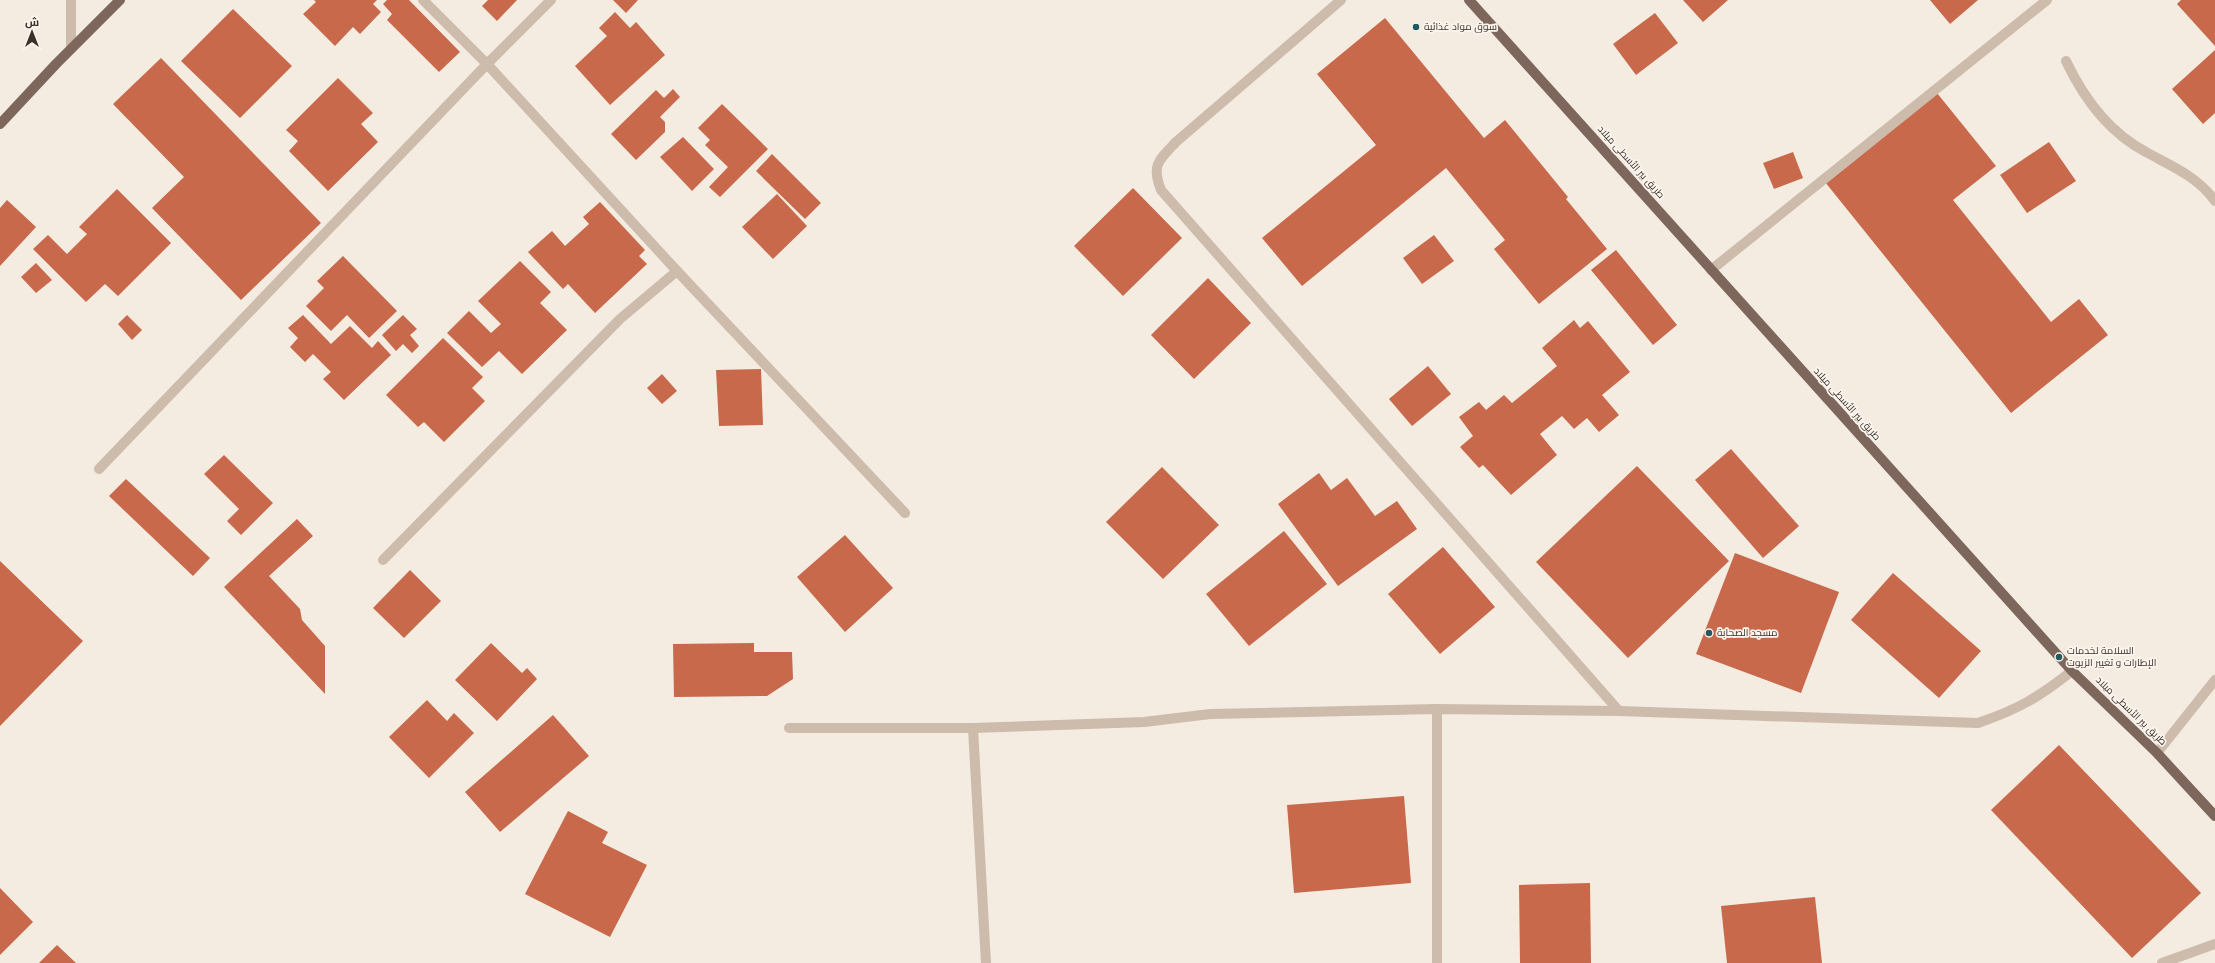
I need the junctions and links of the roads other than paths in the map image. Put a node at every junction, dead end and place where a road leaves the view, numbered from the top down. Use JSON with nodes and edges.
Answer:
{"nodes":[{"id":1,"x":70,"y":0,"type":"edge"},
{"id":2,"x":120,"y":0,"type":"edge"},
{"id":3,"x":423,"y":0,"type":"edge"},
{"id":4,"x":551,"y":0,"type":"edge"},
{"id":5,"x":1341,"y":0,"type":"edge"},
{"id":6,"x":1469,"y":0,"type":"edge"},
{"id":7,"x":2047,"y":0,"type":"edge"},
{"id":8,"x":71,"y":49,"type":"junction"},
{"id":9,"x":2066,"y":62,"type":"dead end"},
{"id":10,"x":487,"y":64,"type":"junction"},
{"id":11,"x":0,"y":124,"type":"edge"},
{"id":12,"x":2215,"y":201,"type":"edge"},
{"id":13,"x":1711,"y":270,"type":"junction"},
{"id":14,"x":677,"y":271,"type":"junction"},
{"id":15,"x":99,"y":469,"type":"dead end"},
{"id":16,"x":905,"y":513,"type":"dead end"},
{"id":17,"x":383,"y":560,"type":"dead end"},
{"id":18,"x":2072,"y":670,"type":"junction"},
{"id":19,"x":2215,"y":680,"type":"edge"},
{"id":20,"x":1437,"y":709,"type":"junction"},
{"id":21,"x":1619,"y":711,"type":"junction"},
{"id":22,"x":789,"y":728,"type":"dead end"},
{"id":23,"x":973,"y":728,"type":"junction"},
{"id":24,"x":2157,"y":753,"type":"junction"},
{"id":25,"x":2215,"y":816,"type":"edge"},
{"id":26,"x":2215,"y":944,"type":"edge"},
{"id":27,"x":986,"y":963,"type":"edge"},
{"id":28,"x":1437,"y":963,"type":"edge"},
{"id":29,"x":2162,"y":963,"type":"edge"}],
"edges":[{"from":1,"to":8,"type":"street"},
{"from":2,"to":8,"type":"main road"},
{"from":3,"to":10,"type":"street"},
{"from":4,"to":10,"type":"street"},
{"from":5,"to":21,"type":"street"},
{"from":6,"to":13,"type":"main road","name":"طريق بير الأسطى ميلاد"},
{"from":7,"to":13,"type":"street"},
{"from":8,"to":11,"type":"main road"},
{"from":9,"to":12,"type":"street"},
{"from":10,"to":14,"type":"street"},
{"from":10,"to":15,"type":"street"},
{"from":13,"to":18,"type":"main road","name":"طريق بير الأسطى ميلاد"},
{"from":14,"to":16,"type":"street"},
{"from":14,"to":17,"type":"street"},
{"from":18,"to":21,"type":"street"},
{"from":18,"to":24,"type":"main road","name":"طريق بير الأسطى ميلاد"},
{"from":19,"to":24,"type":"street"},
{"from":20,"to":21,"type":"street"},
{"from":20,"to":23,"type":"street"},
{"from":20,"to":28,"type":"street"},
{"from":22,"to":23,"type":"street"},
{"from":23,"to":27,"type":"street"},
{"from":24,"to":25,"type":"main road","name":"طريق بير الأسطى ميلاد"},
{"from":26,"to":29,"type":"street"}]}
